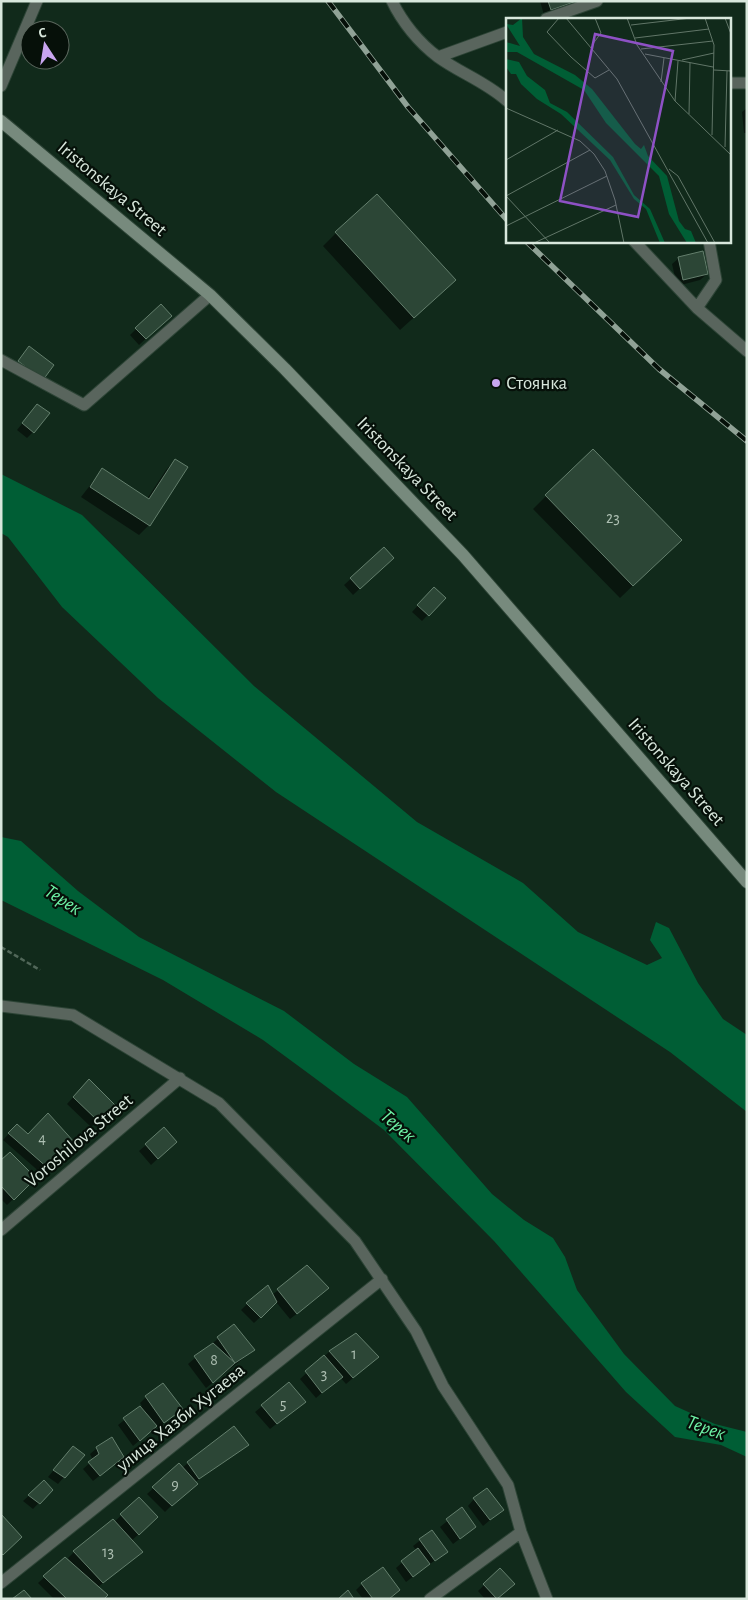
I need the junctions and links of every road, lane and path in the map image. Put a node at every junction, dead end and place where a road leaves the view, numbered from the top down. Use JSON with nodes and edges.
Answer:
{"nodes":[{"id":1,"x":37,"y":1,"type":"edge"},
{"id":2,"x":392,"y":1,"type":"edge"},
{"id":3,"x":596,"y":1,"type":"edge"},
{"id":4,"x":549,"y":18,"type":"edge"},
{"id":5,"x":506,"y":32,"type":"edge"},
{"id":6,"x":438,"y":57,"type":"junction"},
{"id":7,"x":730,"y":83,"type":"edge"},
{"id":8,"x":747,"y":83,"type":"edge"},
{"id":9,"x":1,"y":86,"type":"edge"},
{"id":10,"x":506,"y":89,"type":"edge"},
{"id":11,"x":494,"y":90,"type":"junction"},
{"id":12,"x":506,"y":100,"type":"edge"},
{"id":13,"x":1,"y":121,"type":"edge"},
{"id":14,"x":635,"y":242,"type":"edge"},
{"id":15,"x":709,"y":242,"type":"edge"},
{"id":16,"x":210,"y":295,"type":"junction"},
{"id":17,"x":697,"y":308,"type":"junction"},
{"id":18,"x":747,"y":351,"type":"edge"},
{"id":19,"x":1,"y":360,"type":"edge"},
{"id":20,"x":747,"y":882,"type":"edge"},
{"id":21,"x":1,"y":947,"type":"edge"},
{"id":22,"x":40,"y":970,"type":"dead end"},
{"id":23,"x":1,"y":1006,"type":"edge"},
{"id":24,"x":180,"y":1078,"type":"junction"},
{"id":25,"x":1,"y":1230,"type":"edge"},
{"id":26,"x":382,"y":1280,"type":"junction"},
{"id":27,"x":521,"y":1532,"type":"junction"},
{"id":28,"x":1,"y":1583,"type":"edge"},
{"id":29,"x":430,"y":1599,"type":"edge"},
{"id":30,"x":547,"y":1599,"type":"edge"}],
"edges":[{"from":1,"to":9,"type":"street"},
{"from":2,"to":6,"type":"street"},
{"from":3,"to":4,"type":"street"},
{"from":5,"to":6,"type":"street"},
{"from":6,"to":11,"type":"street"},
{"from":7,"to":8,"type":"street"},
{"from":10,"to":11,"type":"street"},
{"from":11,"to":12,"type":"street"},
{"from":13,"to":16,"type":"main road","name":"Iristonskaya Street"},
{"from":14,"to":17,"type":"street"},
{"from":15,"to":17,"type":"street"},
{"from":16,"to":19,"type":"street"},
{"from":16,"to":20,"type":"main road","name":"Iristonskaya Street"},
{"from":17,"to":18,"type":"street"},
{"from":21,"to":22,"type":"path"},
{"from":23,"to":24,"type":"street"},
{"from":24,"to":25,"type":"street","name":"Voroshilova Street"},
{"from":24,"to":26,"type":"street"},
{"from":26,"to":27,"type":"street"},
{"from":26,"to":28,"type":"street","name":"улица Хазби Хугаева"},
{"from":27,"to":29,"type":"street"},
{"from":27,"to":30,"type":"street"}]}
